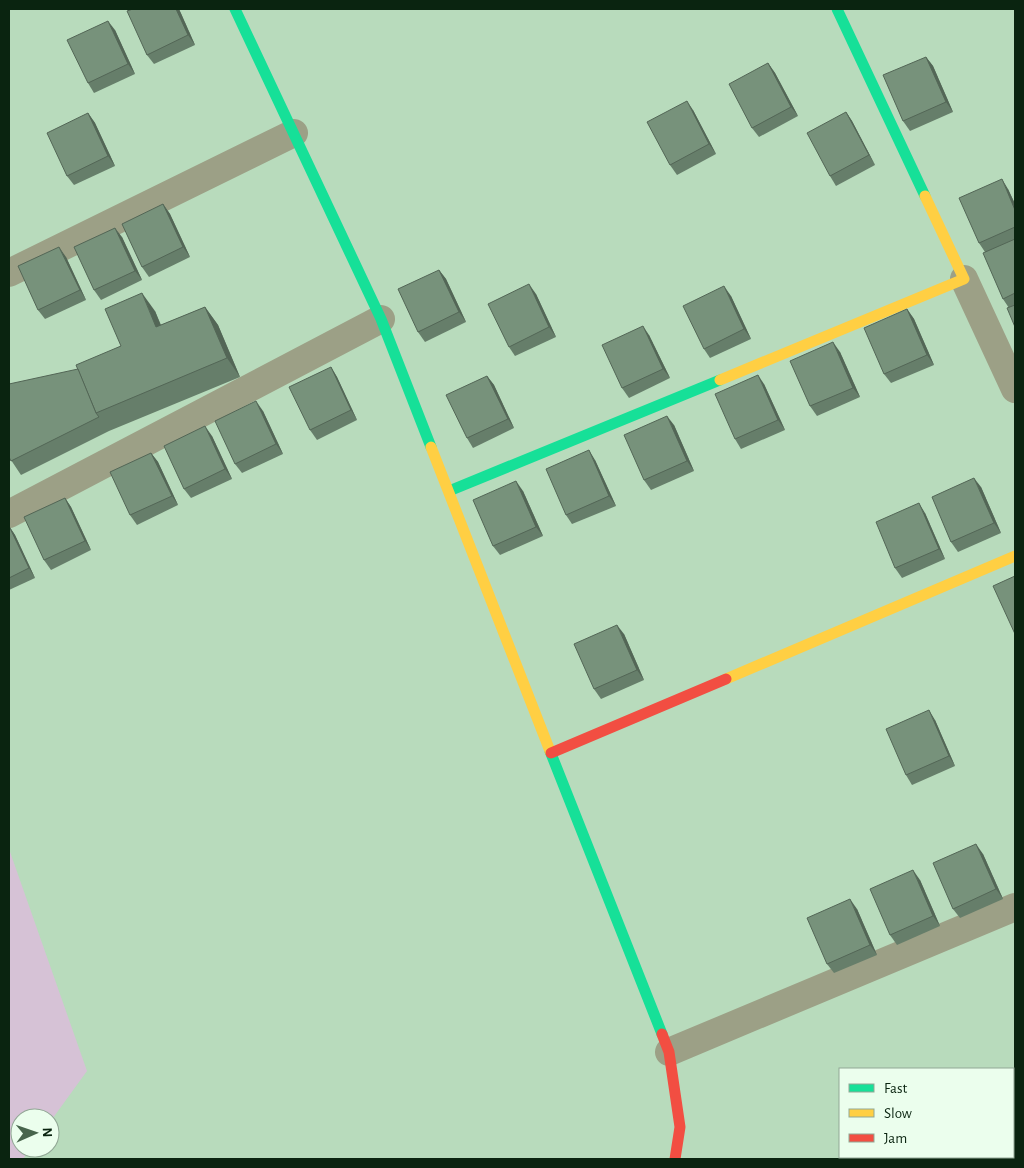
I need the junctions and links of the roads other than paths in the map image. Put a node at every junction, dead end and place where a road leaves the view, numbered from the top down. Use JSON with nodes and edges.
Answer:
{"nodes":[{"id":1,"x":235,"y":9,"type":"edge"},
{"id":2,"x":837,"y":9,"type":"edge"},
{"id":3,"x":294,"y":133,"type":"junction"},
{"id":4,"x":9,"y":273,"type":"edge"},
{"id":5,"x":964,"y":279,"type":"junction"},
{"id":6,"x":381,"y":319,"type":"junction"},
{"id":7,"x":1015,"y":389,"type":"edge"},
{"id":8,"x":449,"y":491,"type":"junction"},
{"id":9,"x":9,"y":514,"type":"edge"},
{"id":10,"x":1015,"y":556,"type":"edge"},
{"id":11,"x":551,"y":753,"type":"junction"},
{"id":12,"x":1015,"y":907,"type":"edge"},
{"id":13,"x":669,"y":1052,"type":"junction"},
{"id":14,"x":675,"y":1159,"type":"edge"}],
"edges":[{"from":1,"to":3,"type":"street"},
{"from":2,"to":5,"type":"street"},
{"from":3,"to":4,"type":"street"},
{"from":3,"to":6,"type":"street"},
{"from":5,"to":7,"type":"street"},
{"from":5,"to":8,"type":"street"},
{"from":6,"to":8,"type":"street"},
{"from":6,"to":9,"type":"street"},
{"from":8,"to":11,"type":"street"},
{"from":10,"to":11,"type":"street"},
{"from":11,"to":13,"type":"street"},
{"from":12,"to":13,"type":"street"},
{"from":13,"to":14,"type":"street"}]}
